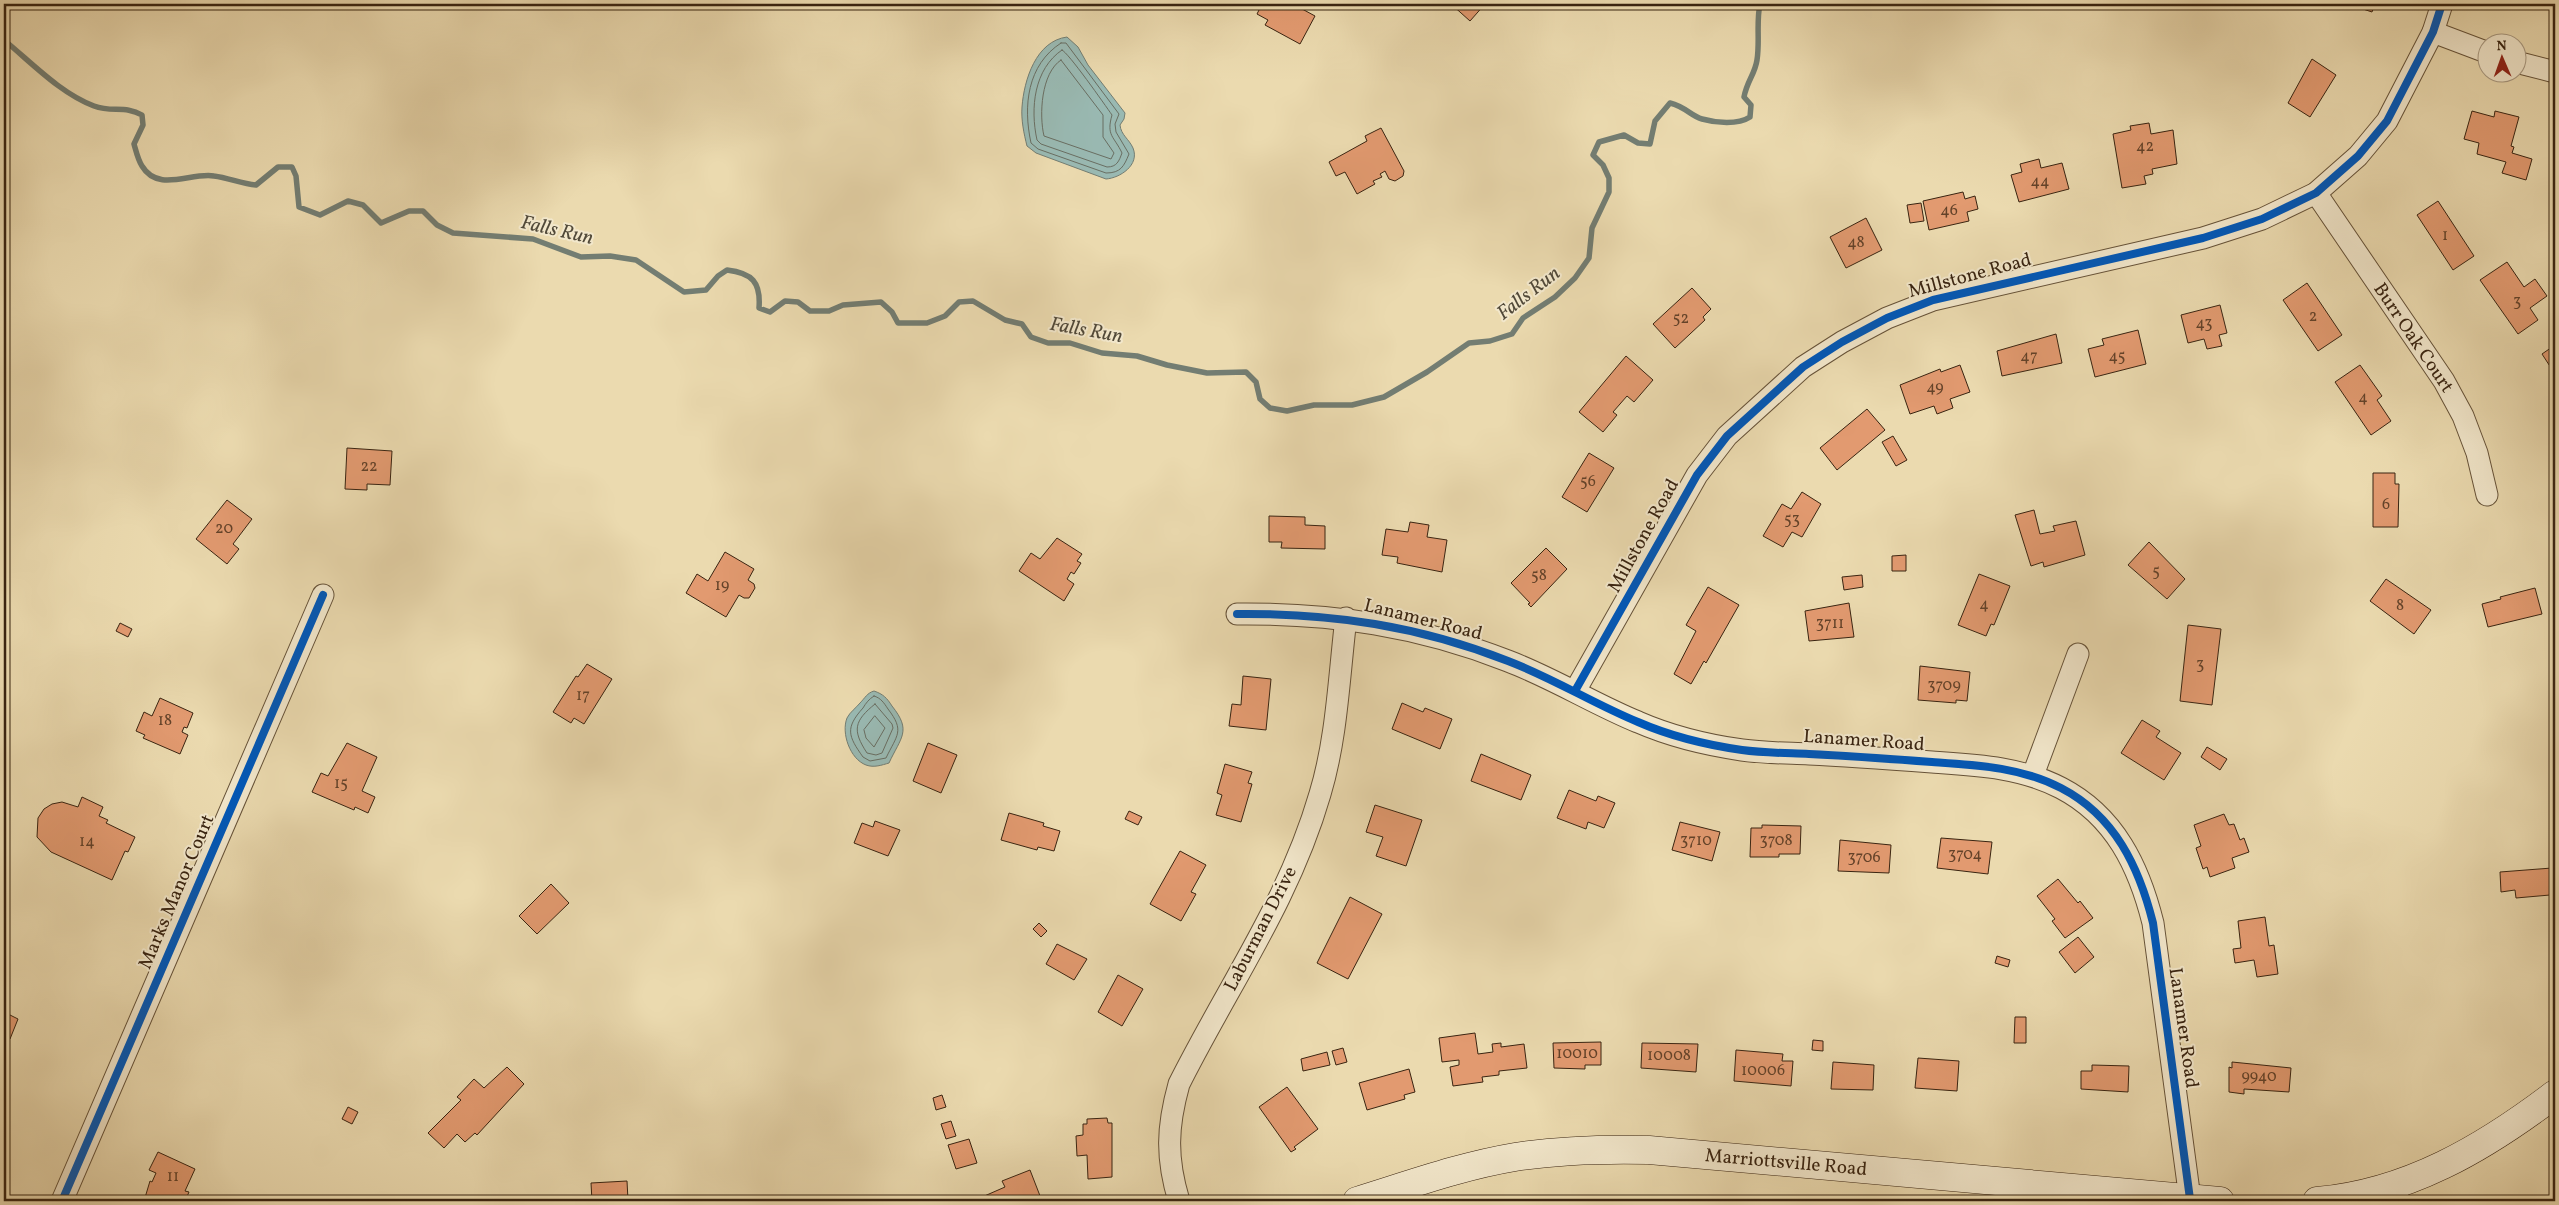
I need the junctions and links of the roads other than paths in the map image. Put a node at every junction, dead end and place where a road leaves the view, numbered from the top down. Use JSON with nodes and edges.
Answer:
{"nodes":[{"id":1,"x":2442,"y":4,"type":"edge"},
{"id":2,"x":2433,"y":32,"type":"junction"},
{"id":3,"x":2476,"y":48,"type":"edge"},
{"id":4,"x":2526,"y":65,"type":"edge"},
{"id":5,"x":2555,"y":72,"type":"edge"},
{"id":6,"x":2316,"y":193,"type":"junction"},
{"id":7,"x":2487,"y":494,"type":"dead end"},
{"id":8,"x":323,"y":595,"type":"dead end"},
{"id":9,"x":1237,"y":614,"type":"dead end"},
{"id":10,"x":1346,"y":618,"type":"junction"},
{"id":11,"x":2078,"y":654,"type":"dead end"},
{"id":12,"x":1575,"y":691,"type":"junction"},
{"id":13,"x":2033,"y":775,"type":"junction"},
{"id":14,"x":2555,"y":1094,"type":"edge"},
{"id":15,"x":2394,"y":1195,"type":"edge"},
{"id":16,"x":2190,"y":1199,"type":"junction"},
{"id":17,"x":62,"y":1201,"type":"edge"},
{"id":18,"x":1179,"y":1201,"type":"edge"},
{"id":19,"x":1357,"y":1201,"type":"edge"},
{"id":20,"x":2220,"y":1201,"type":"edge"},
{"id":21,"x":2317,"y":1201,"type":"edge"}],
"edges":[{"from":1,"to":2,"type":"street","name":"Millstone Road"},
{"from":2,"to":3,"type":"street"},
{"from":2,"to":6,"type":"street","name":"Millstone Road"},
{"from":4,"to":5,"type":"street"},
{"from":6,"to":7,"type":"street","name":"Burr Oak Court"},
{"from":6,"to":12,"type":"street","name":"Millstone Road"},
{"from":8,"to":17,"type":"street","name":"Marks Manor Court"},
{"from":9,"to":10,"type":"street","name":"Lanamer Road"},
{"from":10,"to":12,"type":"street","name":"Lanamer Road"},
{"from":10,"to":18,"type":"street","name":"Laburman Drive"},
{"from":11,"to":13,"type":"street"},
{"from":12,"to":13,"type":"street","name":"Lanamer Road"},
{"from":13,"to":16,"type":"street","name":"Lanamer Road"},
{"from":14,"to":15,"type":"main road"},
{"from":15,"to":21,"type":"main road"},
{"from":16,"to":19,"type":"main road","name":"Marriottsville Road"},
{"from":16,"to":20,"type":"main road","name":"Marriottsville Road"}]}
